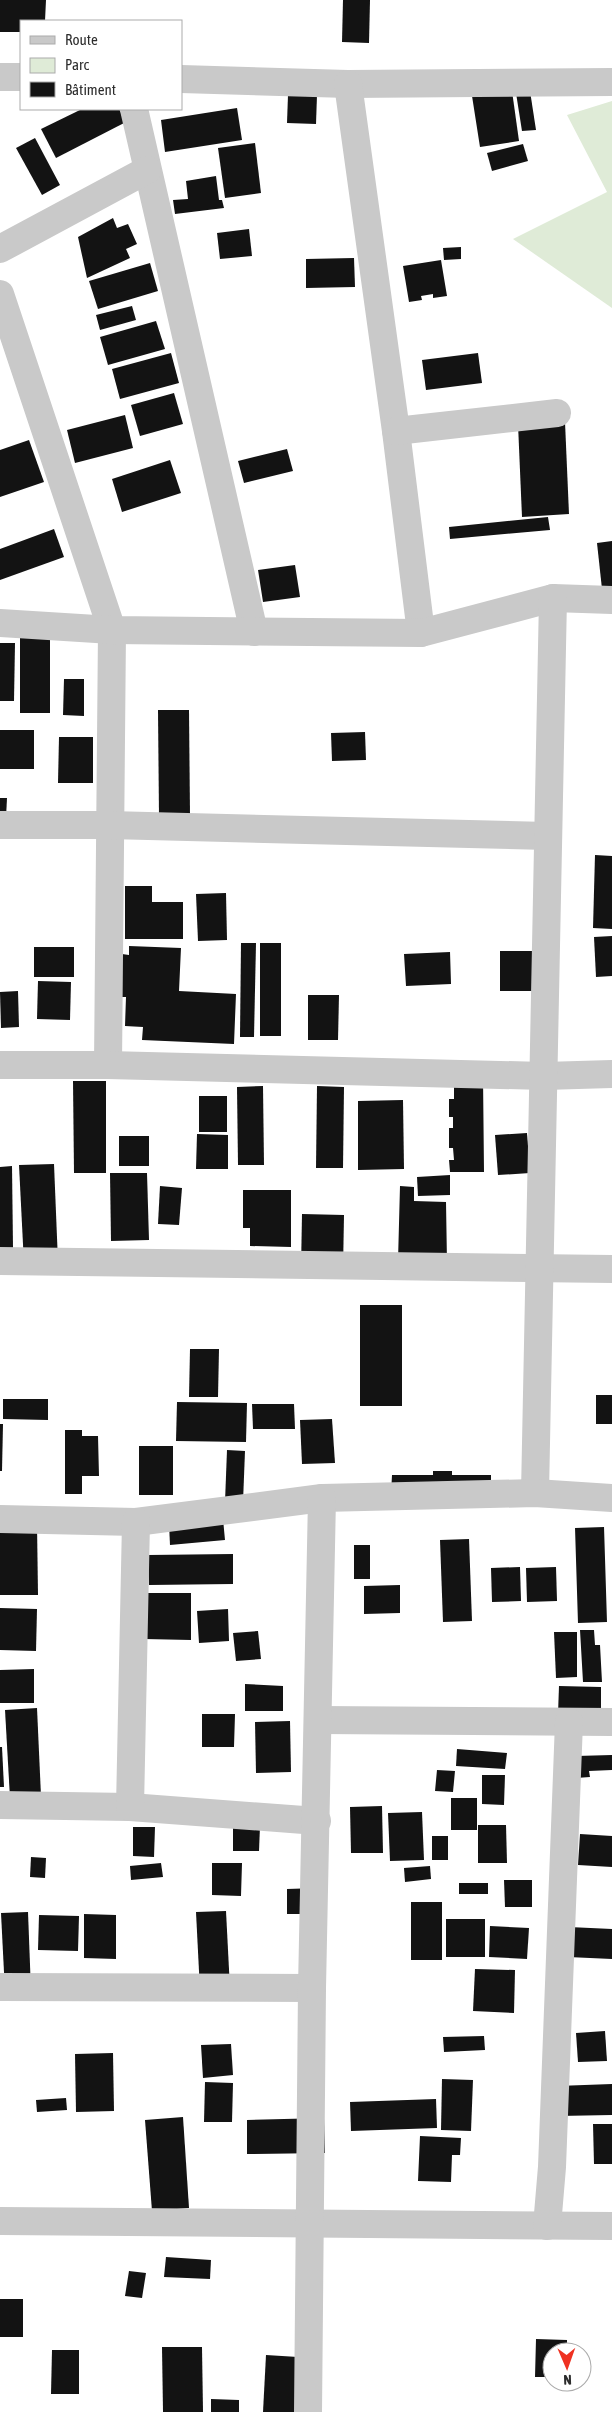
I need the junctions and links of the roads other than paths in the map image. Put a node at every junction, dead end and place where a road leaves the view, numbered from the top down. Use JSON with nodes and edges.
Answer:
{"nodes":[{"id":1,"x":0,"y":77,"type":"edge"},
{"id":2,"x":20,"y":77,"type":"edge"},
{"id":3,"x":182,"y":79,"type":"edge"},
{"id":4,"x":612,"y":82,"type":"edge"},
{"id":5,"x":348,"y":84,"type":"junction"},
{"id":6,"x":134,"y":110,"type":"edge"},
{"id":7,"x":147,"y":170,"type":"junction"},
{"id":8,"x":0,"y":249,"type":"edge"},
{"id":9,"x":0,"y":294,"type":"edge"},
{"id":10,"x":557,"y":413,"type":"dead end"},
{"id":11,"x":396,"y":431,"type":"junction"},
{"id":12,"x":553,"y":598,"type":"junction"},
{"id":13,"x":612,"y":600,"type":"edge"},
{"id":14,"x":0,"y":623,"type":"edge"},
{"id":15,"x":112,"y":630,"type":"junction"},
{"id":16,"x":254,"y":632,"type":"junction"},
{"id":17,"x":421,"y":633,"type":"junction"},
{"id":18,"x":0,"y":825,"type":"edge"},
{"id":19,"x":108,"y":825,"type":"junction"},
{"id":20,"x":548,"y":836,"type":"junction"},
{"id":21,"x":0,"y":1065,"type":"edge"},
{"id":22,"x":108,"y":1065,"type":"junction"},
{"id":23,"x":612,"y":1074,"type":"edge"},
{"id":24,"x":544,"y":1076,"type":"junction"},
{"id":25,"x":0,"y":1262,"type":"edge"},
{"id":26,"x":540,"y":1268,"type":"junction"},
{"id":27,"x":612,"y":1269,"type":"edge"},
{"id":28,"x":536,"y":1493,"type":"junction"},
{"id":29,"x":322,"y":1498,"type":"junction"},
{"id":30,"x":612,"y":1498,"type":"edge"},
{"id":31,"x":0,"y":1519,"type":"edge"},
{"id":32,"x":136,"y":1522,"type":"junction"},
{"id":33,"x":318,"y":1720,"type":"junction"},
{"id":34,"x":569,"y":1722,"type":"junction"},
{"id":35,"x":612,"y":1722,"type":"edge"},
{"id":36,"x":0,"y":1805,"type":"edge"},
{"id":37,"x":130,"y":1808,"type":"junction"},
{"id":38,"x":317,"y":1821,"type":"junction"},
{"id":39,"x":0,"y":1987,"type":"edge"},
{"id":40,"x":312,"y":1988,"type":"junction"},
{"id":41,"x":0,"y":2221,"type":"edge"},
{"id":42,"x":310,"y":2224,"type":"junction"},
{"id":43,"x":547,"y":2226,"type":"junction"},
{"id":44,"x":612,"y":2226,"type":"edge"},
{"id":45,"x":308,"y":2412,"type":"edge"}],
"edges":[{"from":1,"to":2,"type":"street"},
{"from":3,"to":5,"type":"street"},
{"from":4,"to":5,"type":"street"},
{"from":5,"to":11,"type":"street"},
{"from":6,"to":7,"type":"street"},
{"from":7,"to":8,"type":"street"},
{"from":7,"to":16,"type":"street"},
{"from":9,"to":15,"type":"street"},
{"from":10,"to":11,"type":"street"},
{"from":11,"to":17,"type":"street"},
{"from":12,"to":13,"type":"street"},
{"from":12,"to":17,"type":"street"},
{"from":12,"to":20,"type":"street"},
{"from":14,"to":15,"type":"street"},
{"from":15,"to":16,"type":"street"},
{"from":15,"to":19,"type":"street"},
{"from":16,"to":17,"type":"street"},
{"from":18,"to":19,"type":"street"},
{"from":19,"to":20,"type":"street"},
{"from":19,"to":22,"type":"street"},
{"from":20,"to":24,"type":"street"},
{"from":21,"to":22,"type":"street"},
{"from":22,"to":24,"type":"street"},
{"from":23,"to":24,"type":"street"},
{"from":24,"to":26,"type":"street"},
{"from":25,"to":26,"type":"street"},
{"from":26,"to":27,"type":"street"},
{"from":26,"to":28,"type":"street"},
{"from":28,"to":29,"type":"street"},
{"from":28,"to":30,"type":"street"},
{"from":29,"to":32,"type":"street"},
{"from":29,"to":33,"type":"street"},
{"from":31,"to":32,"type":"street"},
{"from":32,"to":37,"type":"street"},
{"from":33,"to":34,"type":"street"},
{"from":33,"to":38,"type":"street"},
{"from":34,"to":35,"type":"street"},
{"from":34,"to":43,"type":"street"},
{"from":36,"to":37,"type":"street"},
{"from":37,"to":38,"type":"street"},
{"from":38,"to":40,"type":"street"},
{"from":39,"to":40,"type":"street"},
{"from":40,"to":42,"type":"street"},
{"from":41,"to":42,"type":"street"},
{"from":42,"to":43,"type":"street"},
{"from":42,"to":45,"type":"street"},
{"from":43,"to":44,"type":"street"}]}
